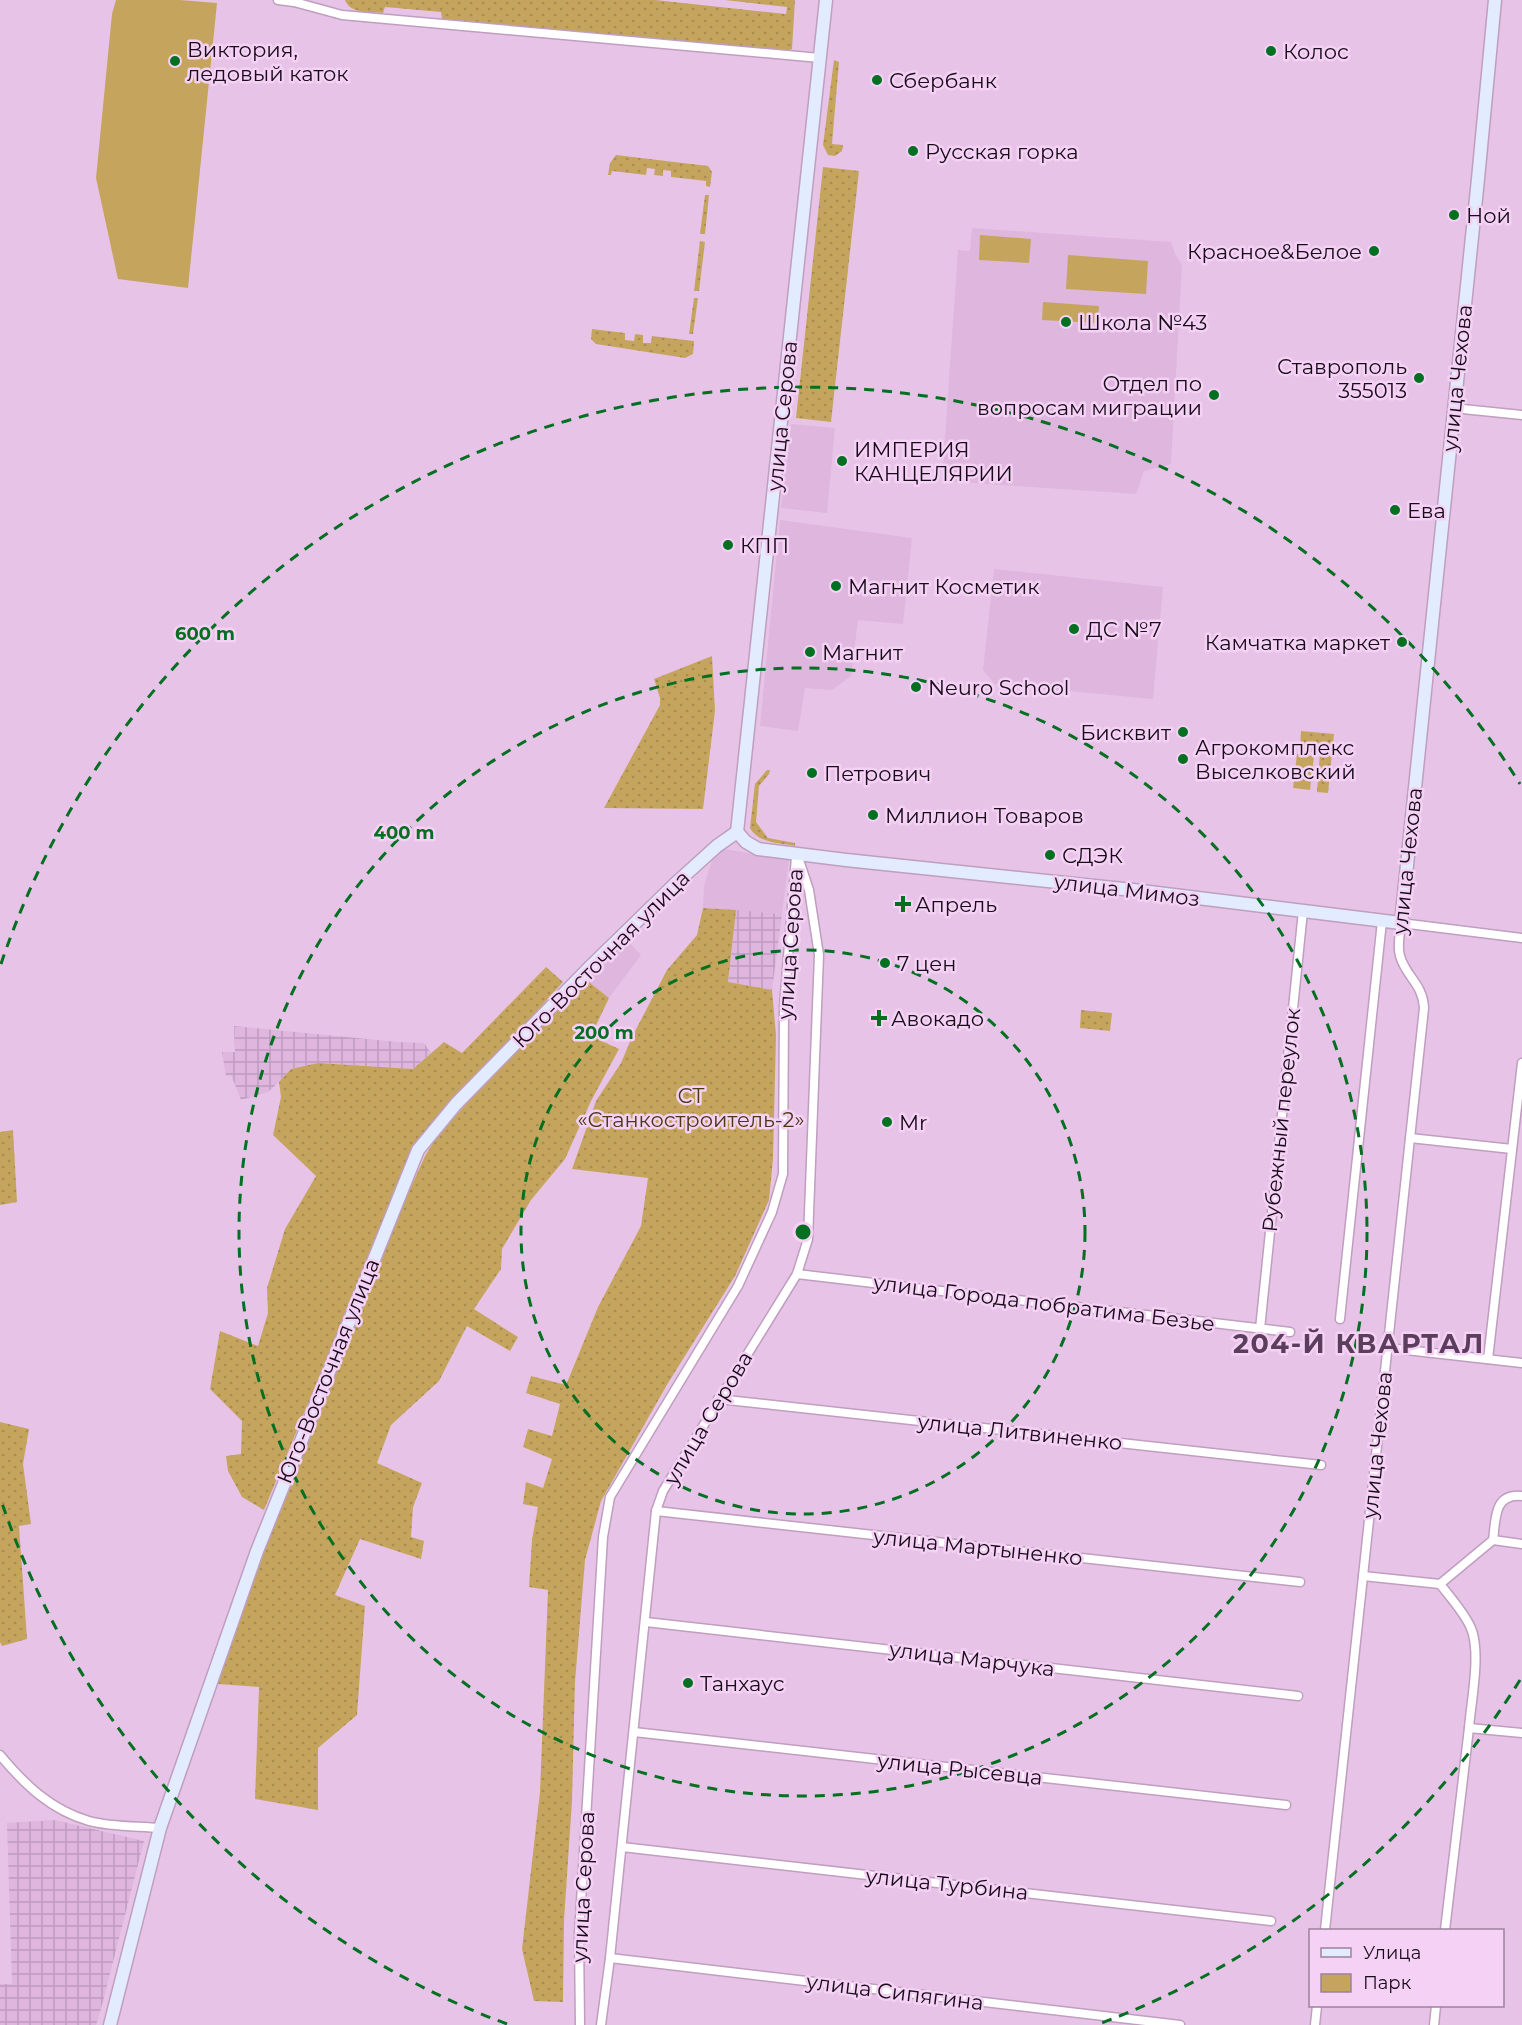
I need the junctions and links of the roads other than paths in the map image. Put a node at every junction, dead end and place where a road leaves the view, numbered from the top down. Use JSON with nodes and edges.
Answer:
{"nodes":[{"id":1,"x":278,"y":0,"type":"edge"},
{"id":2,"x":826,"y":0,"type":"edge"},
{"id":3,"x":1495,"y":0,"type":"edge"},
{"id":4,"x":820,"y":58,"type":"junction"},
{"id":5,"x":1453,"y":408,"type":"junction"},
{"id":6,"x":1522,"y":415,"type":"edge"},
{"id":7,"x":738,"y":832,"type":"junction"},
{"id":8,"x":797,"y":854,"type":"junction"},
{"id":9,"x":1303,"y":911,"type":"junction"},
{"id":10,"x":1382,"y":921,"type":"junction"},
{"id":11,"x":1401,"y":923,"type":"junction"},
{"id":12,"x":1522,"y":938,"type":"edge"},
{"id":13,"x":1522,"y":1063,"type":"edge"},
{"id":14,"x":1410,"y":1138,"type":"junction"},
{"id":15,"x":1512,"y":1149,"type":"junction"},
{"id":16,"x":797,"y":1274,"type":"junction"},
{"id":17,"x":1341,"y":1319,"type":"dead end"},
{"id":18,"x":1260,"y":1329,"type":"junction"},
{"id":19,"x":1290,"y":1332,"type":"dead end"},
{"id":20,"x":1388,"y":1348,"type":"junction"},
{"id":21,"x":1488,"y":1359,"type":"junction"},
{"id":22,"x":1522,"y":1363,"type":"edge"},
{"id":23,"x":718,"y":1399,"type":"junction"},
{"id":24,"x":1321,"y":1465,"type":"dead end"},
{"id":25,"x":1522,"y":1496,"type":"edge"},
{"id":26,"x":656,"y":1511,"type":"junction"},
{"id":27,"x":1493,"y":1540,"type":"junction"},
{"id":28,"x":1522,"y":1544,"type":"edge"},
{"id":29,"x":1363,"y":1576,"type":"junction"},
{"id":30,"x":1300,"y":1582,"type":"dead end"},
{"id":31,"x":1440,"y":1584,"type":"junction"},
{"id":32,"x":646,"y":1622,"type":"junction"},
{"id":33,"x":1298,"y":1696,"type":"dead end"},
{"id":34,"x":1468,"y":1728,"type":"junction"},
{"id":35,"x":634,"y":1732,"type":"junction"},
{"id":36,"x":1522,"y":1733,"type":"edge"},
{"id":37,"x":0,"y":1755,"type":"edge"},
{"id":38,"x":1286,"y":1805,"type":"dead end"},
{"id":39,"x":160,"y":1828,"type":"junction"},
{"id":40,"x":622,"y":1847,"type":"junction"},
{"id":41,"x":1271,"y":1921,"type":"dead end"},
{"id":42,"x":1325,"y":1929,"type":"edge"},
{"id":43,"x":1445,"y":1929,"type":"edge"},
{"id":44,"x":610,"y":1959,"type":"junction"},
{"id":45,"x":1317,"y":2007,"type":"edge"},
{"id":46,"x":1436,"y":2007,"type":"edge"},
{"id":47,"x":110,"y":2025,"type":"edge"},
{"id":48,"x":580,"y":2025,"type":"edge"},
{"id":49,"x":601,"y":2025,"type":"edge"},
{"id":50,"x":1180,"y":2025,"type":"edge"},
{"id":51,"x":1315,"y":2025,"type":"edge"},
{"id":52,"x":1434,"y":2025,"type":"edge"}],
"edges":[{"from":1,"to":4,"type":"street"},
{"from":2,"to":4,"type":"street","name":"улица Серова"},
{"from":3,"to":5,"type":"street","name":"улица Чехова"},
{"from":4,"to":7,"type":"street","name":"улица Серова"},
{"from":5,"to":6,"type":"street"},
{"from":5,"to":11,"type":"street","name":"улица Чехова"},
{"from":7,"to":8,"type":"street","name":"улица Мимоз"},
{"from":7,"to":39,"type":"street","name":"Юго-Восточная улица"},
{"from":8,"to":9,"type":"street","name":"улица Мимоз"},
{"from":8,"to":16,"type":"street","name":"улица Серова"},
{"from":8,"to":48,"type":"street","name":"улица Серова"},
{"from":9,"to":10,"type":"street","name":"улица Мимоз"},
{"from":9,"to":18,"type":"street","name":"Рубежный переулок"},
{"from":10,"to":11,"type":"street","name":"улица Мимоз"},
{"from":10,"to":17,"type":"street"},
{"from":11,"to":12,"type":"street","name":"улица Мимоз"},
{"from":11,"to":14,"type":"street","name":"улица Чехова"},
{"from":13,"to":15,"type":"street"},
{"from":14,"to":15,"type":"street"},
{"from":14,"to":20,"type":"street","name":"улица Чехова"},
{"from":15,"to":21,"type":"street"},
{"from":16,"to":18,"type":"street","name":"улица Города побратима Безье"},
{"from":16,"to":23,"type":"street","name":"улица Серова"},
{"from":18,"to":19,"type":"street","name":"улица Города побратима Безье"},
{"from":20,"to":21,"type":"street"},
{"from":20,"to":29,"type":"street","name":"улица Чехова"},
{"from":21,"to":22,"type":"street"},
{"from":23,"to":24,"type":"street","name":"улица Литвиненко"},
{"from":23,"to":26,"type":"street","name":"улица Серова"},
{"from":25,"to":27,"type":"street"},
{"from":26,"to":30,"type":"street","name":"улица Мартыненко"},
{"from":26,"to":32,"type":"street","name":"улица Серова"},
{"from":27,"to":28,"type":"street"},
{"from":27,"to":31,"type":"street"},
{"from":29,"to":31,"type":"street"},
{"from":29,"to":42,"type":"street","name":"улица Чехова"},
{"from":31,"to":34,"type":"street"},
{"from":32,"to":33,"type":"street","name":"улица Марчука"},
{"from":32,"to":35,"type":"street","name":"улица Серова"},
{"from":34,"to":36,"type":"street"},
{"from":34,"to":43,"type":"street"},
{"from":35,"to":38,"type":"street","name":"улица Рысевца"},
{"from":35,"to":40,"type":"street","name":"улица Серова"},
{"from":37,"to":39,"type":"street"},
{"from":39,"to":47,"type":"street","name":"Юго-Восточная улица"},
{"from":40,"to":41,"type":"street","name":"улица Турбина"},
{"from":40,"to":44,"type":"street","name":"улица Серова"},
{"from":44,"to":49,"type":"street","name":"улица Серова"},
{"from":44,"to":50,"type":"street","name":"улица Сипягина"},
{"from":45,"to":51,"type":"street"},
{"from":46,"to":52,"type":"street"}]}
